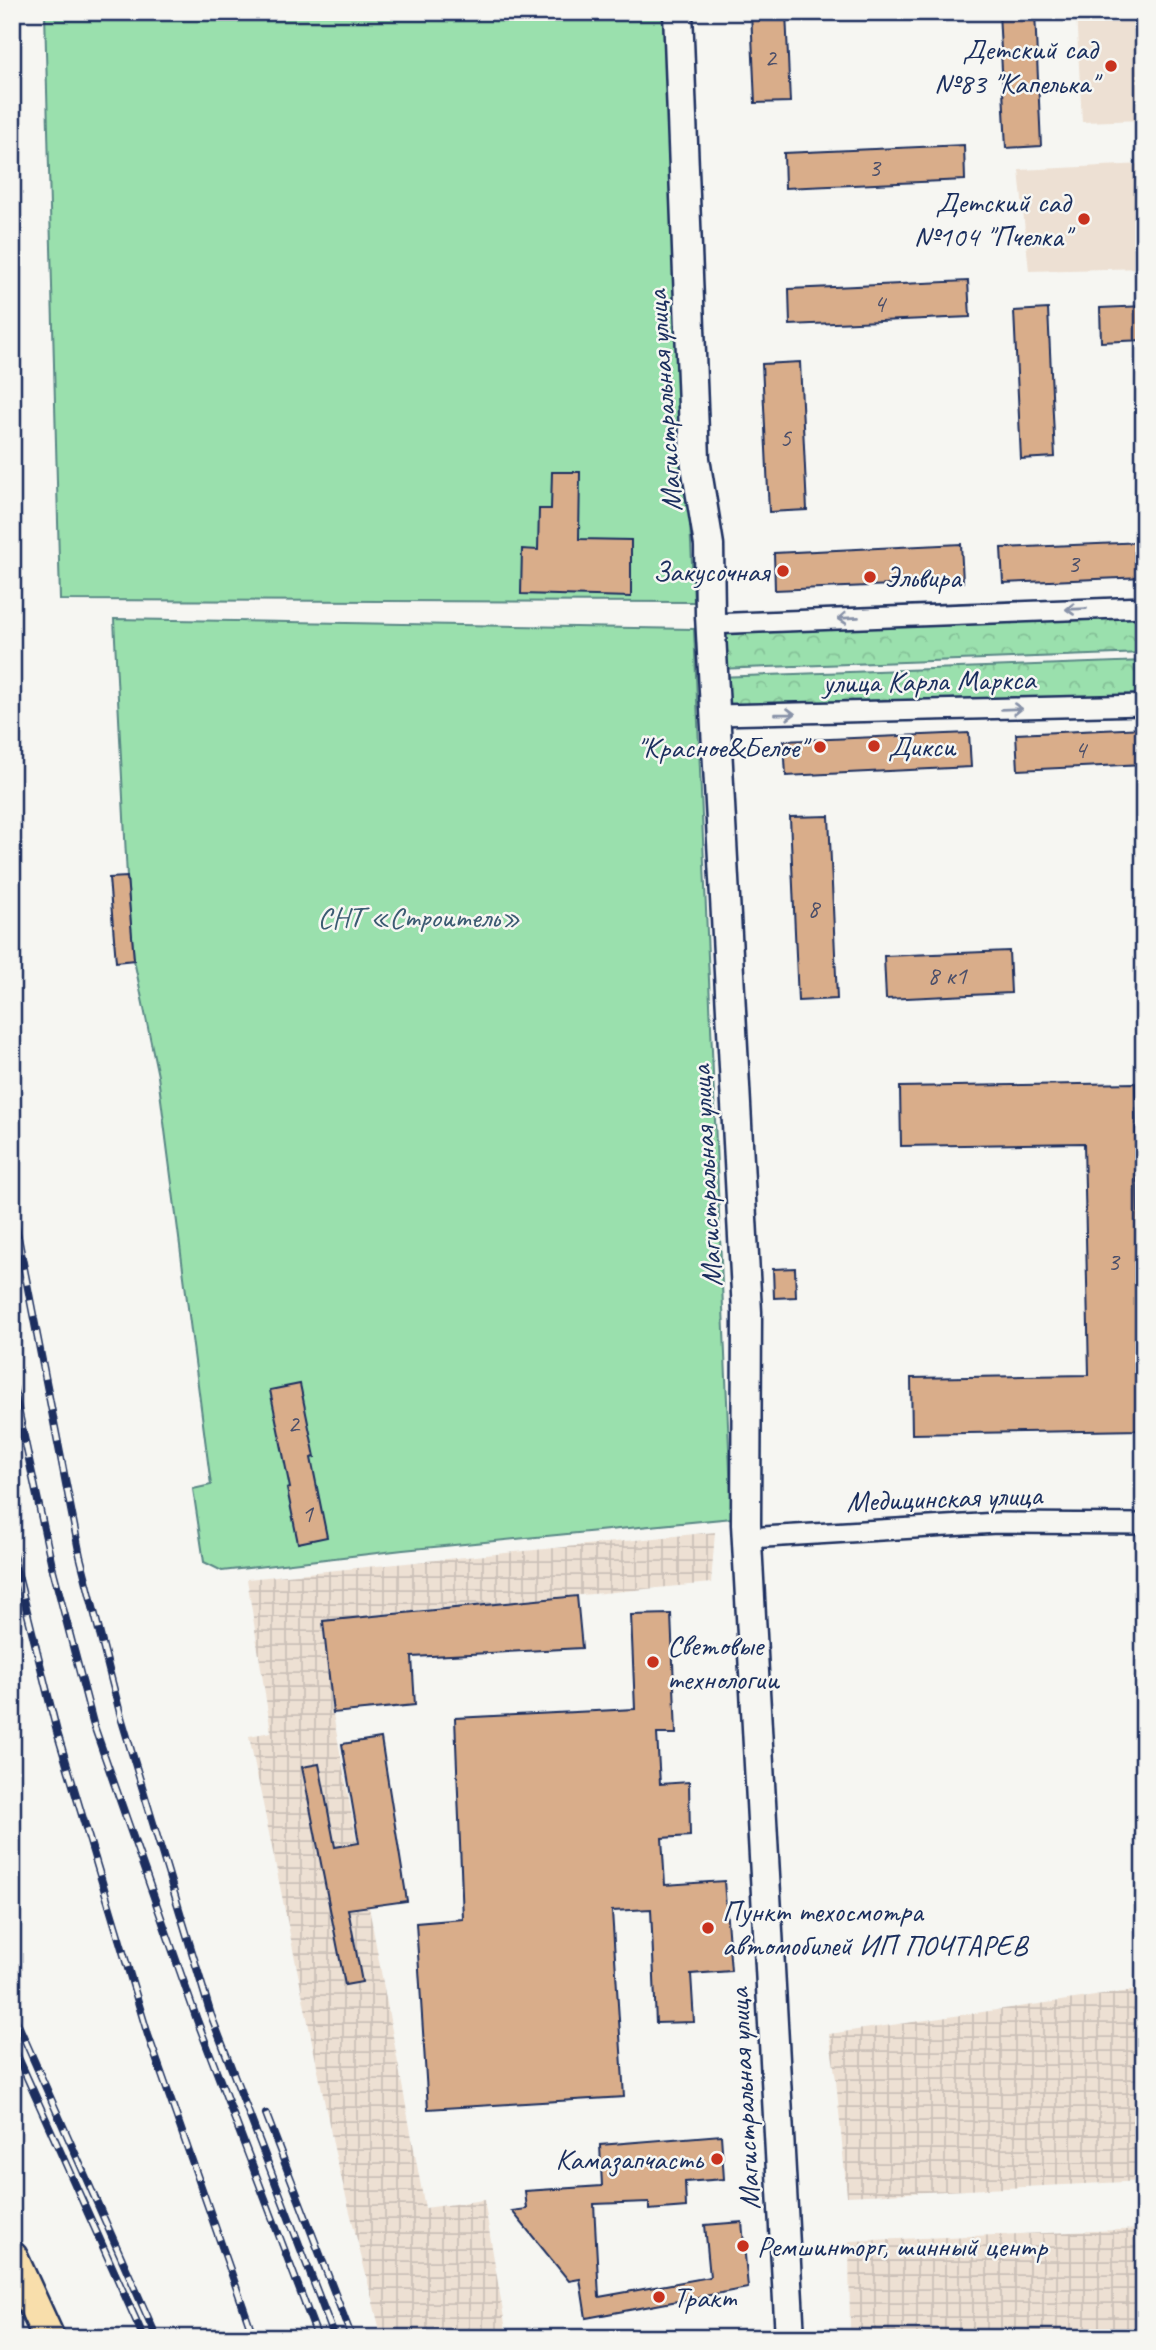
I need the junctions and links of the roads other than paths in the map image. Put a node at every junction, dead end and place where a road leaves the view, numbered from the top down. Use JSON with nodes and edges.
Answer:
{"nodes":[{"id":1,"x":678,"y":12,"type":"edge"},
{"id":2,"x":1144,"y":607,"type":"edge"},
{"id":3,"x":711,"y":624,"type":"junction"},
{"id":4,"x":1144,"y":705,"type":"edge"},
{"id":5,"x":716,"y":715,"type":"junction"},
{"id":6,"x":1144,"y":1524,"type":"edge"},
{"id":7,"x":748,"y":1538,"type":"junction"},
{"id":8,"x":12,"y":2257,"type":"edge"},
{"id":9,"x":49,"y":2338,"type":"edge"},
{"id":10,"x":790,"y":2338,"type":"edge"}],
"edges":[{"from":1,"to":3,"type":"street","name":"Магистральная улица"},
{"from":2,"to":3,"type":"street","one_way":true},
{"from":3,"to":5,"type":"street","name":"Магистральная улица"},
{"from":5,"to":4,"type":"street","name":"улица Карла Маркса","one_way":true},
{"from":5,"to":7,"type":"street","name":"Магистральная улица"},
{"from":6,"to":7,"type":"street","name":"Медицинская улица"},
{"from":7,"to":10,"type":"street","name":"Магистральная улица"},
{"from":8,"to":9,"type":"main road"}]}
